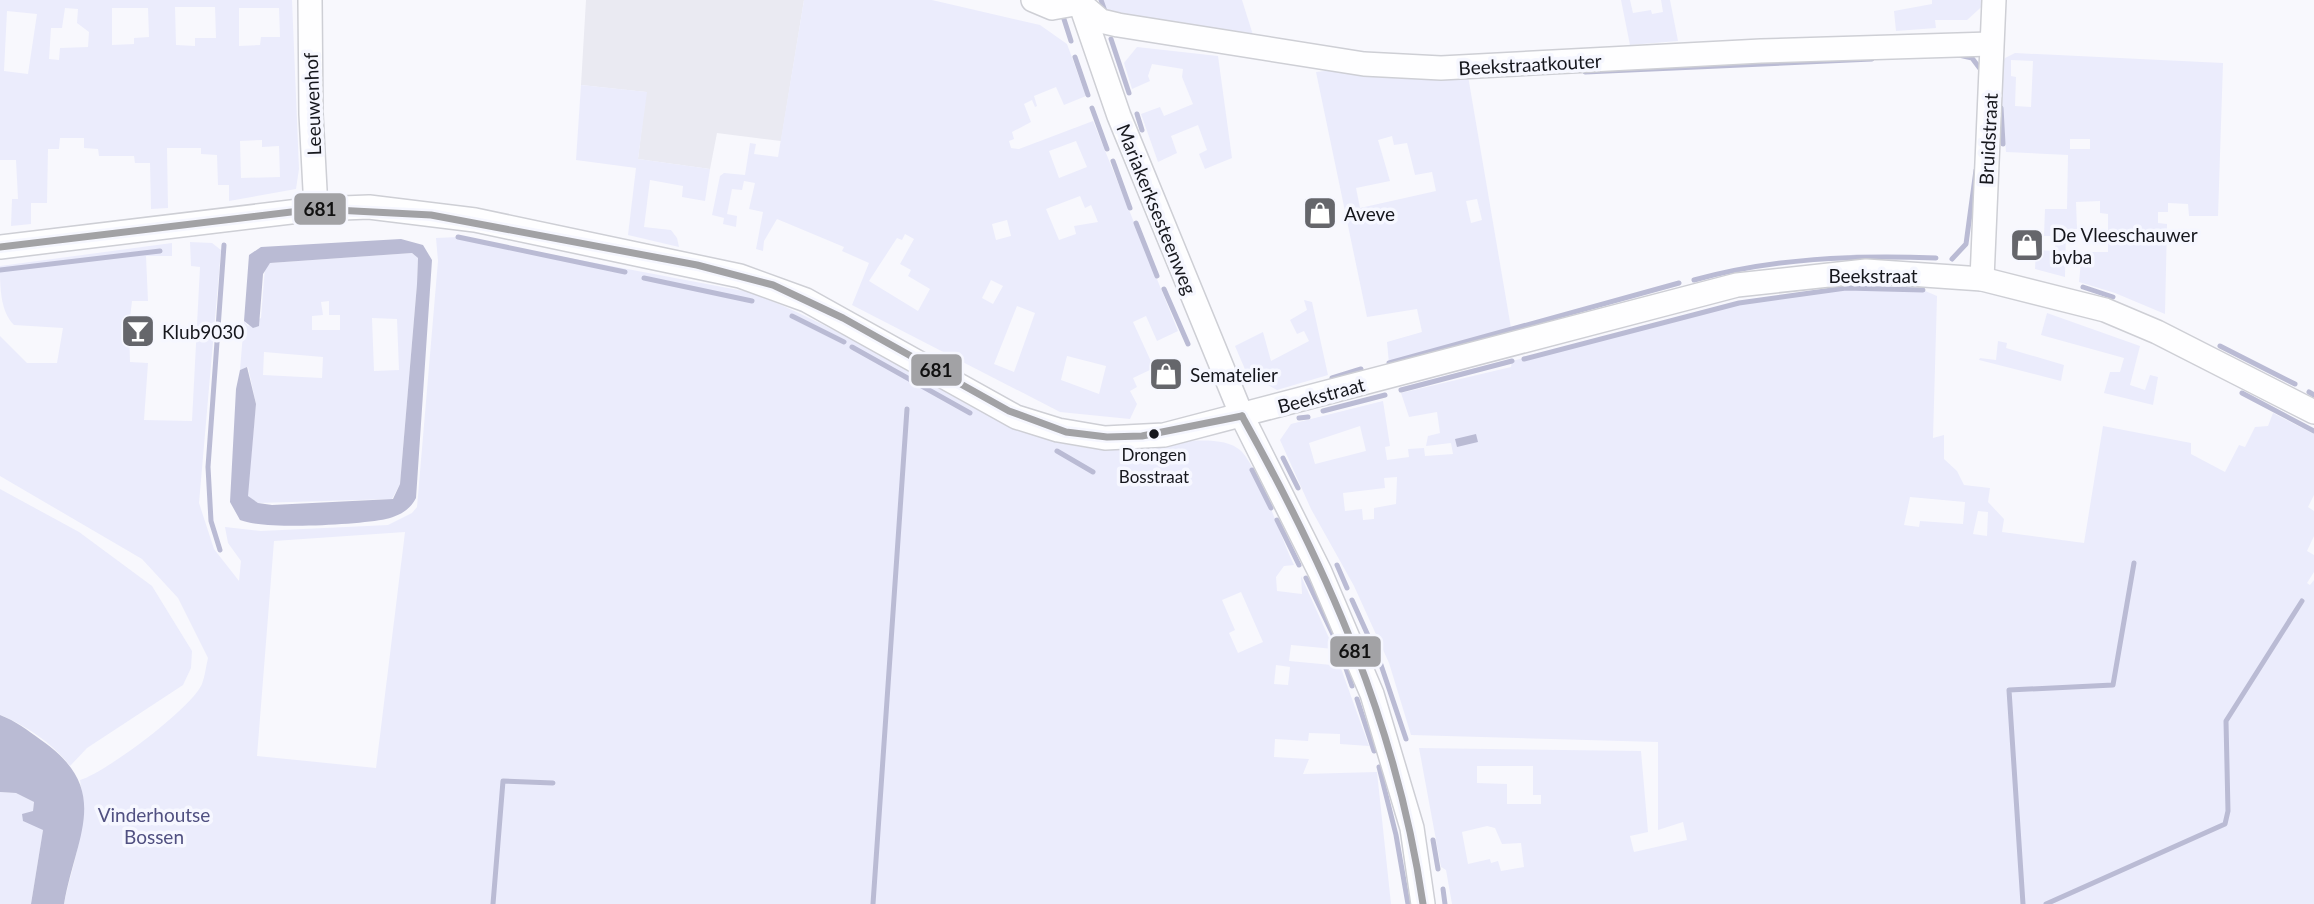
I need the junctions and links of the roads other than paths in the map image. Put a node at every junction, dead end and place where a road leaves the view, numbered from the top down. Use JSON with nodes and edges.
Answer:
{"nodes":[{"id":1,"x":310,"y":0,"type":"edge"},
{"id":2,"x":1033,"y":0,"type":"edge"},
{"id":3,"x":1994,"y":0,"type":"edge"},
{"id":4,"x":1079,"y":2,"type":"edge"},
{"id":5,"x":1990,"y":44,"type":"junction"},
{"id":6,"x":316,"y":209,"type":"junction"},
{"id":7,"x":0,"y":247,"type":"edge"},
{"id":8,"x":1982,"y":279,"type":"junction"},
{"id":9,"x":2314,"y":412,"type":"edge"},
{"id":10,"x":1242,"y":416,"type":"junction"},
{"id":11,"x":1423,"y":904,"type":"edge"}],
"edges":[{"from":1,"to":6,"type":"street","name":"Leeuwenhof"},
{"from":2,"to":4,"type":"street"},
{"from":3,"to":5,"type":"street","name":"Bruidstraat"},
{"from":4,"to":5,"type":"street","name":"Beekstraatkouter"},
{"from":4,"to":10,"type":"street","name":"Mariakerksesteenweg"},
{"from":5,"to":8,"type":"street","name":"Bruidstraat"},
{"from":6,"to":7,"type":"street","name":"Beekstraat"},
{"from":6,"to":10,"type":"street","name":"Beekstraat"},
{"from":8,"to":9,"type":"street","name":"Beekstraat"},
{"from":8,"to":10,"type":"street","name":"Beekstraat"},
{"from":10,"to":11,"type":"street","name":"Mariakerksesteenweg"}]}
